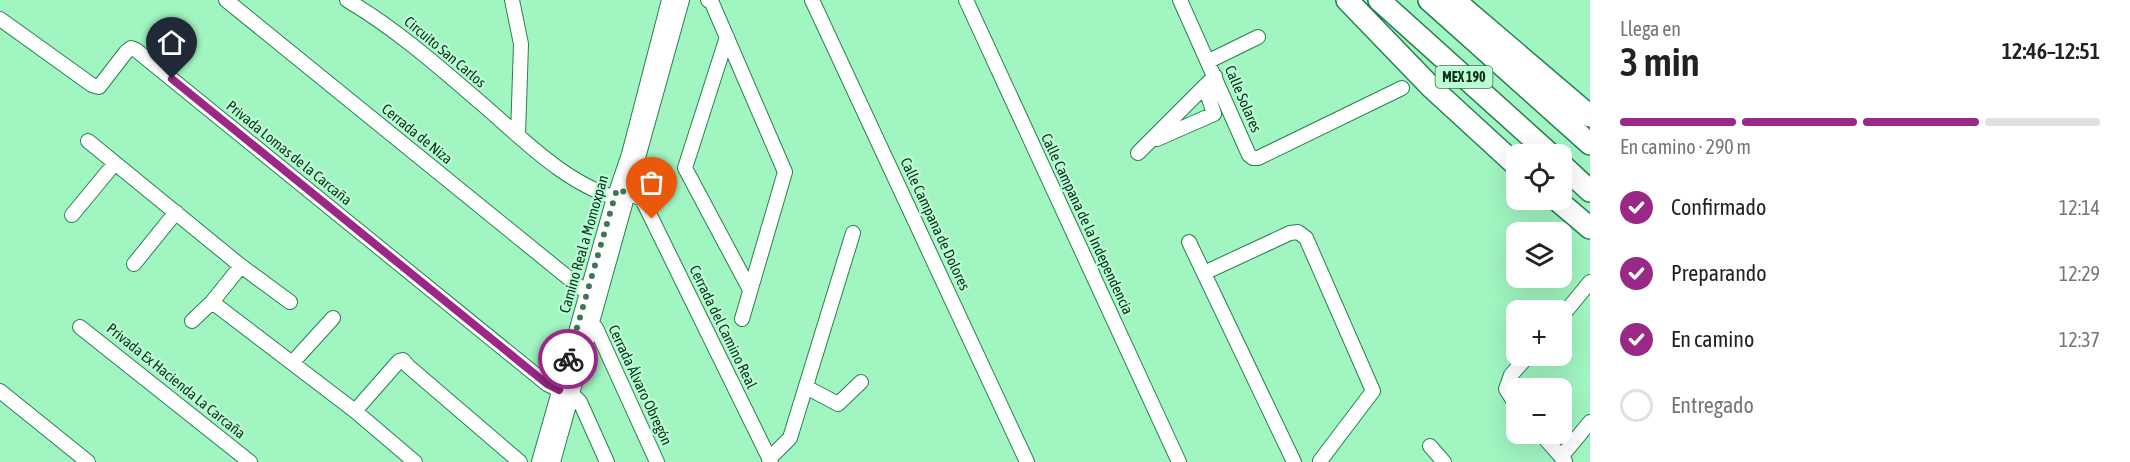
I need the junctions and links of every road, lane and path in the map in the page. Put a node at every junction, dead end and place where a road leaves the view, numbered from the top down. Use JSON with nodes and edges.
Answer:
{"nodes":[{"id":1,"x":226,"y":0,"type":"edge"},
{"id":2,"x":347,"y":0,"type":"edge"},
{"id":3,"x":512,"y":0,"type":"edge"},
{"id":4,"x":669,"y":0,"type":"edge"},
{"id":5,"x":682,"y":0,"type":"edge"},
{"id":6,"x":708,"y":0,"type":"edge"},
{"id":7,"x":812,"y":0,"type":"edge"},
{"id":8,"x":966,"y":0,"type":"edge"},
{"id":9,"x":1180,"y":0,"type":"edge"},
{"id":10,"x":1347,"y":0,"type":"edge"},
{"id":11,"x":1379,"y":0,"type":"edge"},
{"id":12,"x":1429,"y":0,"type":"edge"},
{"id":13,"x":1454,"y":0,"type":"edge"},
{"id":14,"x":0,"y":19,"type":"edge"},
{"id":15,"x":727,"y":37,"type":"junction"},
{"id":16,"x":1258,"y":37,"type":"dead end"},
{"id":17,"x":1209,"y":61,"type":"junction"},
{"id":18,"x":1215,"y":76,"type":"junction"},
{"id":19,"x":1205,"y":86,"type":"junction"},
{"id":20,"x":1402,"y":88,"type":"dead end"},
{"id":21,"x":1590,"y":116,"type":"edge"},
{"id":22,"x":518,"y":135,"type":"junction"},
{"id":23,"x":88,"y":141,"type":"dead end"},
{"id":24,"x":1149,"y":142,"type":"junction"},
{"id":25,"x":1539,"y":144,"type":"edge"},
{"id":26,"x":1590,"y":144,"type":"edge"},
{"id":27,"x":1138,"y":153,"type":"dead end"},
{"id":28,"x":1506,"y":156,"type":"edge"},
{"id":29,"x":115,"y":163,"type":"junction"},
{"id":30,"x":1572,"y":174,"type":"edge"},
{"id":31,"x":1590,"y":191,"type":"edge"},
{"id":32,"x":621,"y":195,"type":"junction"},
{"id":33,"x":1569,"y":210,"type":"edge"},
{"id":34,"x":176,"y":212,"type":"junction"},
{"id":35,"x":72,"y":215,"type":"dead end"},
{"id":36,"x":1590,"y":228,"type":"edge"},
{"id":37,"x":853,"y":233,"type":"dead end"},
{"id":38,"x":1189,"y":242,"type":"dead end"},
{"id":39,"x":134,"y":264,"type":"dead end"},
{"id":40,"x":242,"y":266,"type":"junction"},
{"id":41,"x":1203,"y":273,"type":"junction"},
{"id":42,"x":1590,"y":282,"type":"edge"},
{"id":43,"x":749,"y":288,"type":"junction"},
{"id":44,"x":587,"y":293,"type":"junction"},
{"id":45,"x":212,"y":302,"type":"junction"},
{"id":46,"x":290,"y":302,"type":"dead end"},
{"id":47,"x":1572,"y":304,"type":"edge"},
{"id":48,"x":333,"y":318,"type":"dead end"},
{"id":49,"x":742,"y":319,"type":"dead end"},
{"id":50,"x":192,"y":321,"type":"dead end"},
{"id":51,"x":591,"y":324,"type":"junction"},
{"id":52,"x":80,"y":327,"type":"dead end"},
{"id":53,"x":292,"y":363,"type":"junction"},
{"id":54,"x":1519,"y":366,"type":"edge"},
{"id":55,"x":1510,"y":378,"type":"edge"},
{"id":56,"x":861,"y":382,"type":"dead end"},
{"id":57,"x":806,"y":387,"type":"junction"},
{"id":58,"x":0,"y":391,"type":"edge"},
{"id":59,"x":565,"y":392,"type":"junction"},
{"id":60,"x":355,"y":411,"type":"junction"},
{"id":61,"x":1590,"y":423,"type":"edge"},
{"id":62,"x":1550,"y":444,"type":"edge"},
{"id":63,"x":1430,"y":446,"type":"dead end"},
{"id":64,"x":515,"y":458,"type":"edge"},
{"id":65,"x":1564,"y":459,"type":"edge"},
{"id":66,"x":770,"y":460,"type":"edge"},
{"id":67,"x":88,"y":462,"type":"edge"},
{"id":68,"x":250,"y":462,"type":"edge"},
{"id":69,"x":415,"y":462,"type":"edge"},
{"id":70,"x":539,"y":462,"type":"edge"},
{"id":71,"x":553,"y":462,"type":"edge"},
{"id":72,"x":607,"y":462,"type":"edge"},
{"id":73,"x":657,"y":462,"type":"edge"},
{"id":74,"x":1028,"y":462,"type":"edge"},
{"id":75,"x":1179,"y":462,"type":"edge"},
{"id":76,"x":1294,"y":462,"type":"edge"},
{"id":77,"x":1320,"y":462,"type":"edge"},
{"id":78,"x":1444,"y":462,"type":"edge"}],
"edges":[{"from":1,"to":44,"type":"street","name":"Cerrada de Niza"},
{"from":2,"to":22,"type":"street","name":"Circuito San Carlos"},
{"from":3,"to":22,"type":"street"},
{"from":4,"to":32,"type":"street","name":"Camino Real a Momoxpan"},
{"from":5,"to":32,"type":"street","name":"Camino Real a Momoxpan"},
{"from":6,"to":15,"type":"street"},
{"from":7,"to":74,"type":"street","name":"Calle Campana de Dolores"},
{"from":8,"to":75,"type":"street","name":"Calle Campana de la Independencia"},
{"from":9,"to":17,"type":"street","name":"Calle Solares"},
{"from":10,"to":28,"type":"highway"},
{"from":11,"to":25,"type":"highway","number":"MEX 190"},
{"from":12,"to":26,"type":"highway","number":"MEX 190"},
{"from":13,"to":21,"type":"highway"},
{"from":14,"to":59,"type":"street","name":"Privada Lomas de la Carcaña"},
{"from":15,"to":43,"type":"street"},
{"from":15,"to":43,"type":"street"},
{"from":16,"to":17,"type":"street"},
{"from":17,"to":18,"type":"street","name":"Calle Solares"},
{"from":18,"to":19,"type":"street"},
{"from":18,"to":20,"type":"street","name":"Calle Solares"},
{"from":19,"to":24,"type":"street"},
{"from":19,"to":24,"type":"street"},
{"from":22,"to":32,"type":"street","name":"Circuito San Carlos"},
{"from":23,"to":29,"type":"street"},
{"from":24,"to":27,"type":"street"},
{"from":29,"to":34,"type":"street"},
{"from":29,"to":35,"type":"street"},
{"from":30,"to":31,"type":"highway"},
{"from":32,"to":44,"type":"street","name":"Camino Real a Momoxpan"},
{"from":32,"to":51,"type":"street","name":"Camino Real a Momoxpan"},
{"from":32,"to":66,"type":"street","name":"Cerrada del Camino Real"},
{"from":33,"to":36,"type":"highway"},
{"from":34,"to":39,"type":"street"},
{"from":34,"to":40,"type":"street"},
{"from":37,"to":57,"type":"street"},
{"from":38,"to":41,"type":"street"},
{"from":40,"to":45,"type":"street"},
{"from":40,"to":46,"type":"street"},
{"from":41,"to":76,"type":"street"},
{"from":41,"to":77,"type":"street"},
{"from":42,"to":47,"type":"street"},
{"from":43,"to":49,"type":"street"},
{"from":44,"to":59,"type":"street","name":"Camino Real a Momoxpan"},
{"from":45,"to":50,"type":"street"},
{"from":45,"to":53,"type":"street"},
{"from":48,"to":53,"type":"street"},
{"from":51,"to":59,"type":"street","name":"Camino Real a Momoxpan"},
{"from":51,"to":73,"type":"street","name":"Cerrada Álvaro Obregón"},
{"from":52,"to":68,"type":"street","name":"Privada Ex Hacienda La Carcaña"},
{"from":53,"to":60,"type":"street"},
{"from":54,"to":55,"type":"street"},
{"from":56,"to":57,"type":"street"},
{"from":57,"to":66,"type":"street"},
{"from":58,"to":67,"type":"street"},
{"from":59,"to":70,"type":"street","name":"Camino Real a Momoxpan"},
{"from":59,"to":71,"type":"street","name":"Camino Real a Momoxpan"},
{"from":59,"to":72,"type":"street"},
{"from":60,"to":64,"type":"street"},
{"from":60,"to":69,"type":"street"},
{"from":61,"to":65,"type":"street"},
{"from":62,"to":65,"type":"street"},
{"from":63,"to":78,"type":"street"}]}
